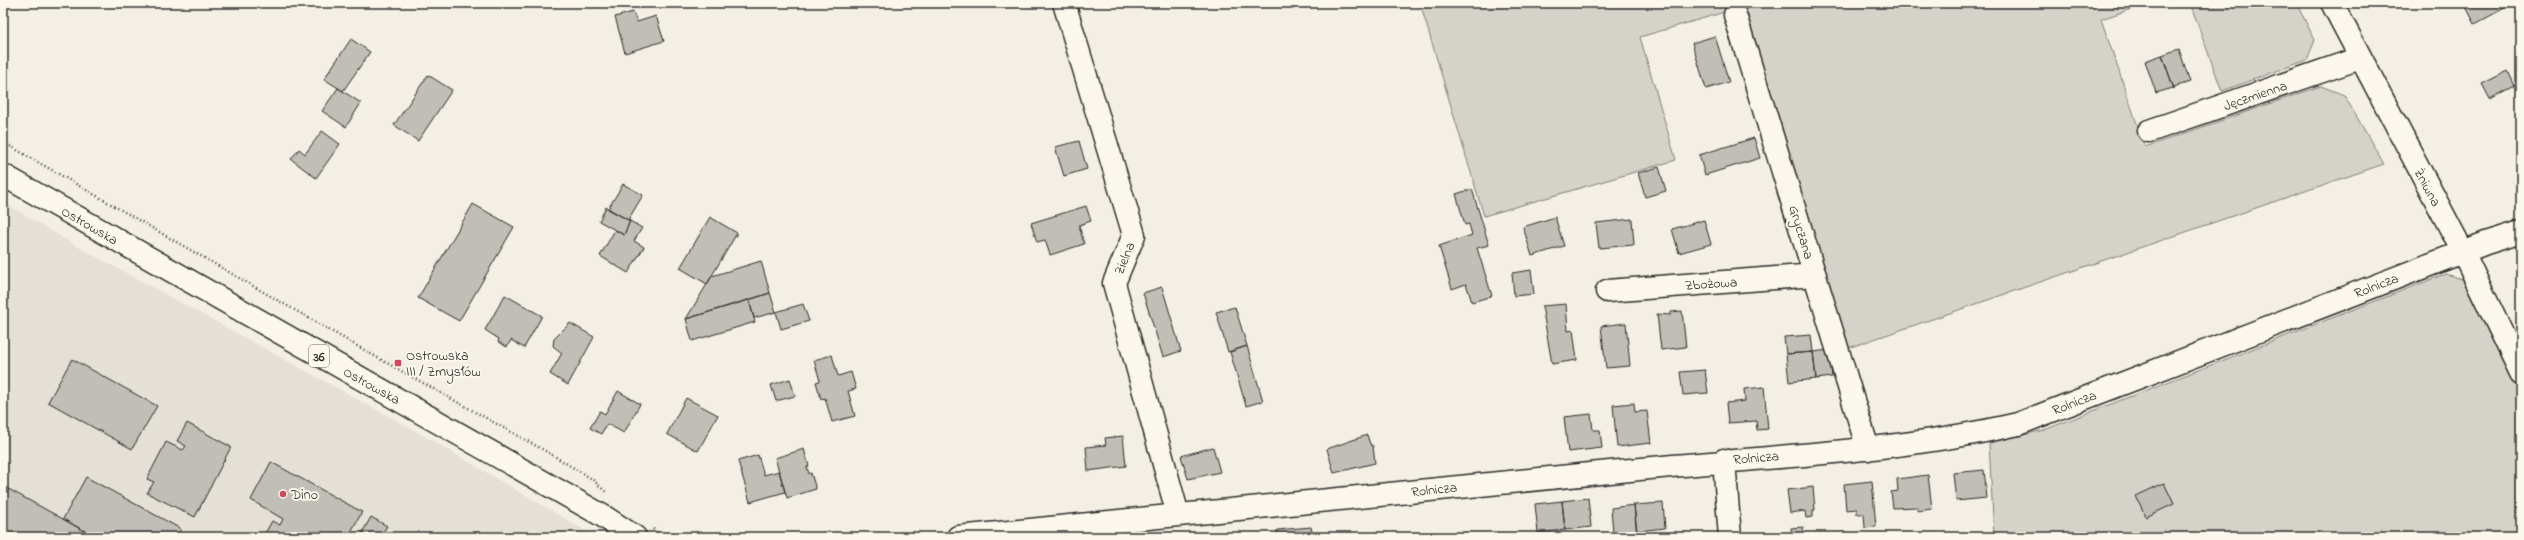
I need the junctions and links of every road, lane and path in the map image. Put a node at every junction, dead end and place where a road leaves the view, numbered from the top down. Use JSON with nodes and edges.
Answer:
{"nodes":[{"id":1,"x":1064,"y":3,"type":"edge"},
{"id":2,"x":2332,"y":3,"type":"edge"},
{"id":3,"x":1735,"y":15,"type":"dead end"},
{"id":4,"x":2360,"y":58,"type":"junction"},
{"id":5,"x":2149,"y":131,"type":"dead end"},
{"id":6,"x":3,"y":142,"type":"edge"},
{"id":7,"x":3,"y":175,"type":"edge"},
{"id":8,"x":2521,"y":232,"type":"edge"},
{"id":9,"x":2463,"y":252,"type":"junction"},
{"id":10,"x":1815,"y":275,"type":"junction"},
{"id":11,"x":1607,"y":291,"type":"dead end"},
{"id":12,"x":2521,"y":373,"type":"edge"},
{"id":13,"x":1868,"y":449,"type":"junction"},
{"id":14,"x":1724,"y":460,"type":"junction"},
{"id":15,"x":611,"y":500,"type":"dead end"},
{"id":16,"x":1178,"y":515,"type":"junction"},
{"id":17,"x":641,"y":531,"type":"edge"},
{"id":18,"x":663,"y":537,"type":"edge"},
{"id":19,"x":958,"y":537,"type":"edge"},
{"id":20,"x":1730,"y":537,"type":"edge"}],
"edges":[{"from":1,"to":16,"type":"street","name":"Zielna"},
{"from":2,"to":4,"type":"street","name":"Żniwna"},
{"from":3,"to":10,"type":"street","name":"Gryczana"},
{"from":4,"to":5,"type":"street","name":"Jęczmienna"},
{"from":4,"to":9,"type":"street","name":"Żniwna"},
{"from":6,"to":15,"type":"path"},
{"from":7,"to":17,"type":"street","name":"Ostrowska","number":"36"},
{"from":8,"to":9,"type":"street","name":"Rolnicza"},
{"from":9,"to":12,"type":"street","name":"Żniwna"},
{"from":9,"to":13,"type":"street","name":"Rolnicza"},
{"from":10,"to":11,"type":"street","name":"Zbożowa"},
{"from":10,"to":13,"type":"street","name":"Gryczana"},
{"from":13,"to":14,"type":"street","name":"Rolnicza"},
{"from":14,"to":16,"type":"street","name":"Rolnicza"},
{"from":14,"to":20,"type":"street"},
{"from":16,"to":19,"type":"street","name":"Rolnicza"},
{"from":17,"to":18,"type":"path"}]}
